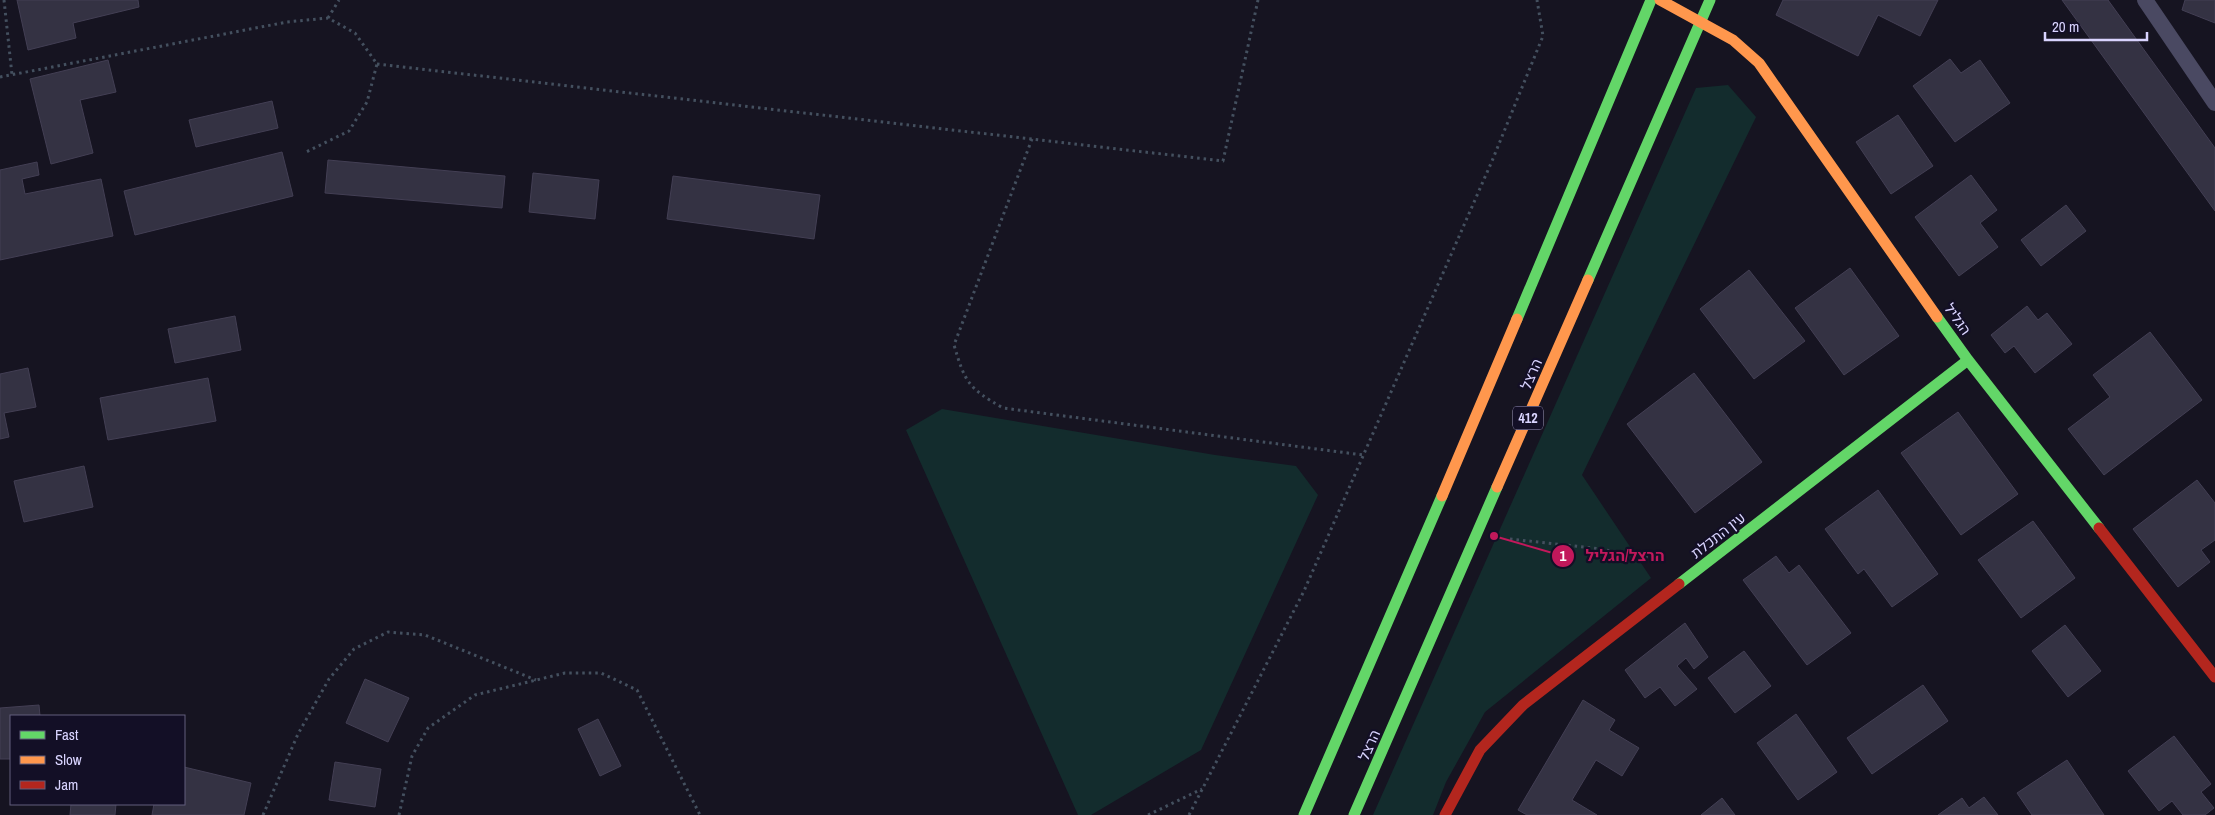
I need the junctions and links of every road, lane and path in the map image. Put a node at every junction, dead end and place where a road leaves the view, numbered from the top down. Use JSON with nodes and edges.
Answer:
{"nodes":[{"id":1,"x":4,"y":0,"type":"edge"},
{"id":2,"x":339,"y":0,"type":"edge"},
{"id":3,"x":1258,"y":0,"type":"edge"},
{"id":4,"x":1537,"y":0,"type":"edge"},
{"id":5,"x":1651,"y":0,"type":"edge"},
{"id":6,"x":1660,"y":0,"type":"edge"},
{"id":7,"x":1710,"y":0,"type":"edge"},
{"id":8,"x":2145,"y":0,"type":"edge"},
{"id":9,"x":328,"y":18,"type":"junction"},
{"id":10,"x":1700,"y":21,"type":"junction"},
{"id":11,"x":377,"y":64,"type":"junction"},
{"id":12,"x":12,"y":75,"type":"junction"},
{"id":13,"x":0,"y":77,"type":"edge"},
{"id":14,"x":2215,"y":103,"type":"edge"},
{"id":15,"x":1032,"y":139,"type":"junction"},
{"id":16,"x":304,"y":153,"type":"dead end"},
{"id":17,"x":1968,"y":360,"type":"junction"},
{"id":18,"x":1364,"y":455,"type":"junction"},
{"id":19,"x":1477,"y":536,"type":"junction"},
{"id":20,"x":1702,"y":566,"type":"junction"},
{"id":21,"x":2215,"y":677,"type":"edge"},
{"id":22,"x":536,"y":681,"type":"junction"},
{"id":23,"x":1202,"y":788,"type":"junction"},
{"id":24,"x":263,"y":815,"type":"edge"},
{"id":25,"x":399,"y":815,"type":"edge"},
{"id":26,"x":700,"y":815,"type":"edge"},
{"id":27,"x":1148,"y":815,"type":"edge"},
{"id":28,"x":1188,"y":815,"type":"edge"},
{"id":29,"x":1304,"y":815,"type":"edge"},
{"id":30,"x":1354,"y":815,"type":"edge"},
{"id":31,"x":1445,"y":815,"type":"edge"}],
"edges":[{"from":1,"to":12,"type":"path"},
{"from":2,"to":9,"type":"path"},
{"from":3,"to":15,"type":"path"},
{"from":4,"to":18,"type":"path"},
{"from":5,"to":29,"type":"main road","name":"הרצל"},
{"from":6,"to":10,"type":"main road","name":"הגליל"},
{"from":7,"to":10,"type":"main road","name":"הרצל","number":"412"},
{"from":8,"to":14,"type":"lane"},
{"from":9,"to":11,"type":"path"},
{"from":9,"to":12,"type":"path"},
{"from":10,"to":17,"type":"main road","name":"הגליל"},
{"from":10,"to":19,"type":"main road","name":"הרצל","number":"412"},
{"from":11,"to":15,"type":"path"},
{"from":11,"to":16,"type":"path"},
{"from":12,"to":13,"type":"path"},
{"from":15,"to":18,"type":"path"},
{"from":17,"to":20,"type":"main road","name":"עין התכלת"},
{"from":17,"to":21,"type":"main road","name":"הגליל"},
{"from":18,"to":23,"type":"path"},
{"from":19,"to":20,"type":"path"},
{"from":19,"to":30,"type":"main road","name":"הרצל","number":"412"},
{"from":20,"to":31,"type":"main road","name":"עין התכלת"},
{"from":22,"to":24,"type":"path"},
{"from":22,"to":25,"type":"path"},
{"from":22,"to":26,"type":"path"},
{"from":23,"to":27,"type":"path"},
{"from":23,"to":28,"type":"path"}]}
